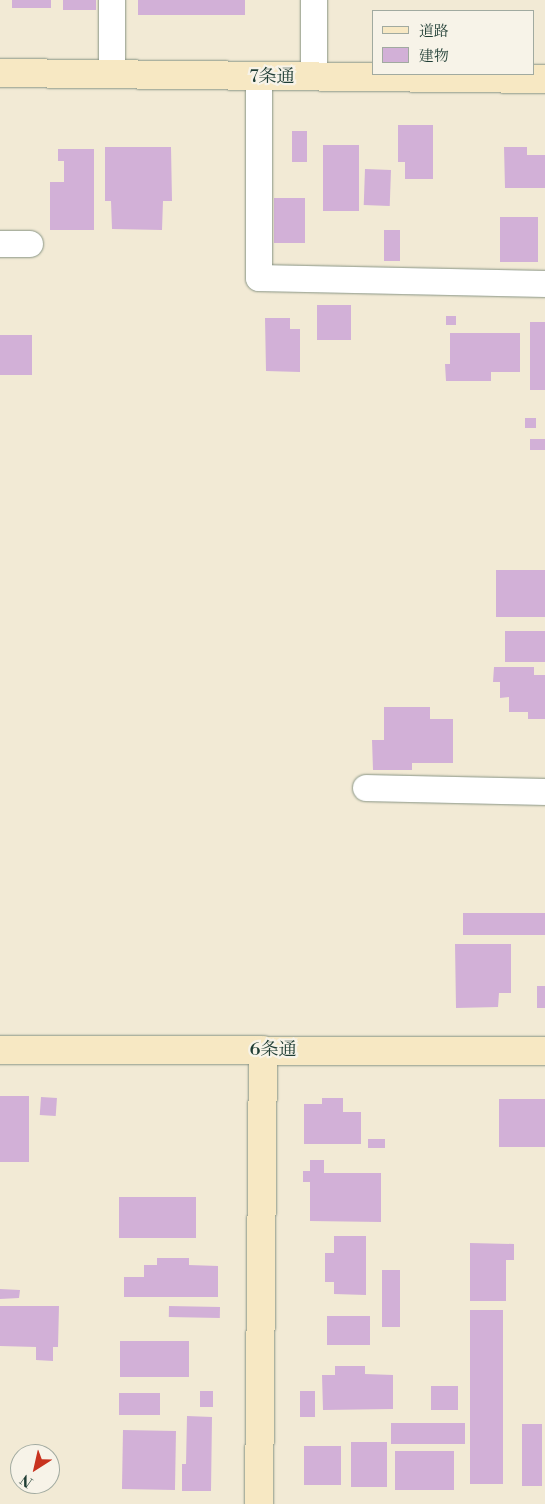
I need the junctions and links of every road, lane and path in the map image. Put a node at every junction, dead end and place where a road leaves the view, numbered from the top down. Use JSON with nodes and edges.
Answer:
{"nodes":[{"id":1,"x":112,"y":0,"type":"edge"},
{"id":2,"x":314,"y":0,"type":"edge"},
{"id":3,"x":0,"y":73,"type":"edge"},
{"id":4,"x":112,"y":74,"type":"junction"},
{"id":5,"x":259,"y":77,"type":"junction"},
{"id":6,"x":314,"y":77,"type":"junction"},
{"id":7,"x":545,"y":79,"type":"edge"},
{"id":8,"x":0,"y":244,"type":"edge"},
{"id":9,"x":30,"y":244,"type":"dead end"},
{"id":10,"x":545,"y":284,"type":"edge"},
{"id":11,"x":366,"y":788,"type":"dead end"},
{"id":12,"x":545,"y":792,"type":"edge"},
{"id":13,"x":0,"y":1050,"type":"edge"},
{"id":14,"x":262,"y":1050,"type":"junction"},
{"id":15,"x":545,"y":1052,"type":"edge"},
{"id":16,"x":259,"y":1504,"type":"edge"}],
"edges":[{"from":1,"to":4,"type":"street"},
{"from":2,"to":6,"type":"street"},
{"from":3,"to":4,"type":"street","name":"7条通"},
{"from":4,"to":5,"type":"street","name":"7条通"},
{"from":5,"to":6,"type":"street","name":"7条通"},
{"from":5,"to":10,"type":"street"},
{"from":6,"to":7,"type":"street","name":"7条通"},
{"from":8,"to":9,"type":"street"},
{"from":11,"to":12,"type":"street"},
{"from":13,"to":14,"type":"street","name":"6条通"},
{"from":14,"to":15,"type":"street","name":"6条通"},
{"from":14,"to":16,"type":"street"}]}
